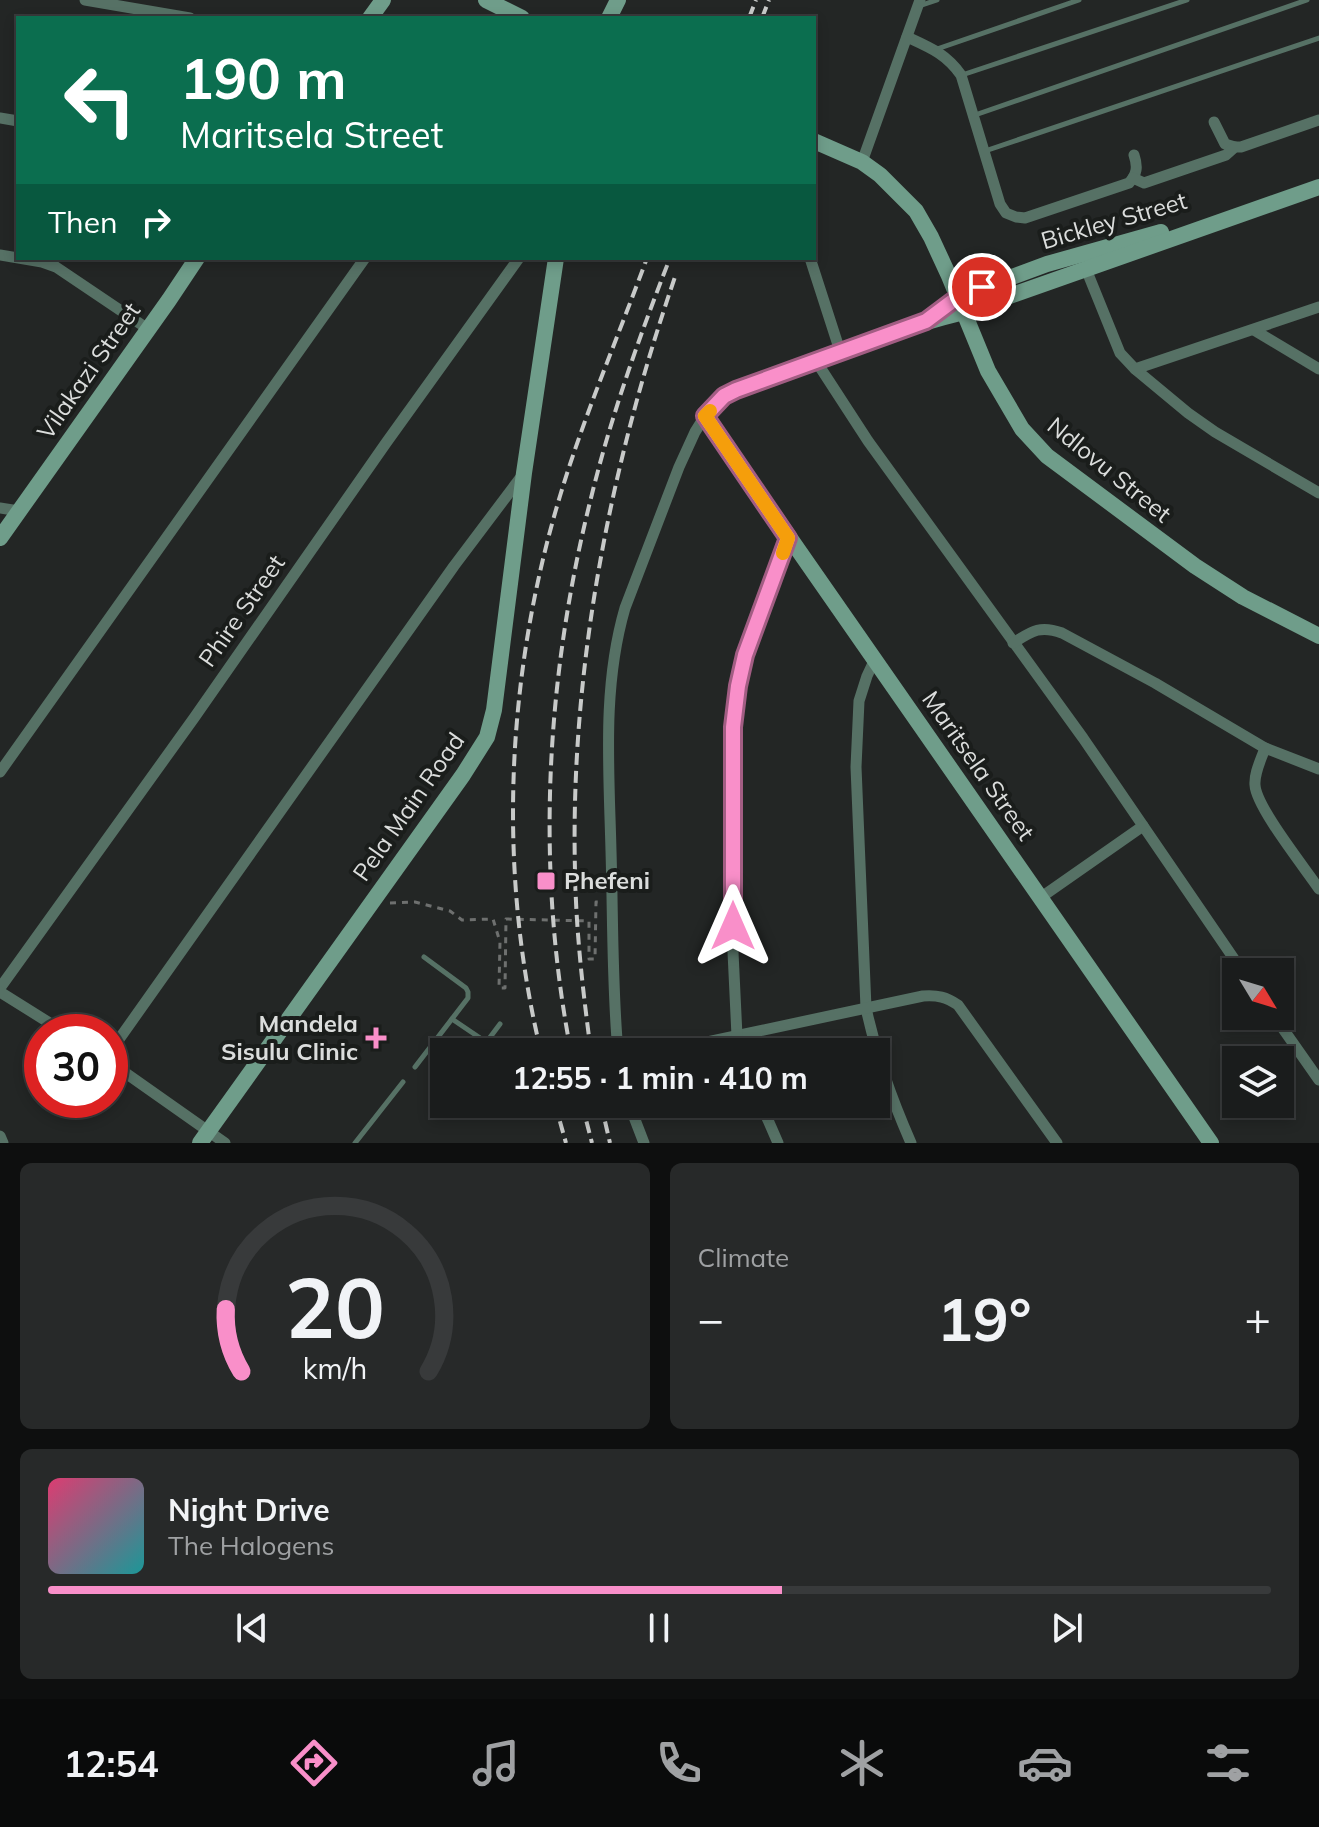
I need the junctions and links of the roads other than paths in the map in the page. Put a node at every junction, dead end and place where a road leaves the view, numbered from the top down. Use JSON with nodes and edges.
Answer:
{"nodes":[{"id":1,"x":85,"y":0,"type":"edge"},
{"id":2,"x":486,"y":0,"type":"edge"},
{"id":3,"x":937,"y":0,"type":"edge"},
{"id":4,"x":1079,"y":0,"type":"edge"},
{"id":5,"x":1187,"y":0,"type":"edge"},
{"id":6,"x":1307,"y":0,"type":"edge"},
{"id":7,"x":918,"y":3,"type":"edge"},
{"id":8,"x":178,"y":16,"type":"edge"},
{"id":9,"x":518,"y":16,"type":"edge"},
{"id":10,"x":907,"y":37,"type":"junction"},
{"id":11,"x":1319,"y":38,"type":"edge"},
{"id":12,"x":936,"y":50,"type":"junction"},
{"id":13,"x":961,"y":75,"type":"junction"},
{"id":14,"x":975,"y":115,"type":"junction"},
{"id":15,"x":1319,"y":120,"type":"edge"},
{"id":16,"x":1214,"y":122,"type":"dead end"},
{"id":17,"x":816,"y":142,"type":"edge"},
{"id":18,"x":1235,"y":147,"type":"junction"},
{"id":19,"x":984,"y":151,"type":"junction"},
{"id":20,"x":1134,"y":155,"type":"dead end"},
{"id":21,"x":862,"y":162,"type":"junction"},
{"id":22,"x":1133,"y":178,"type":"junction"},
{"id":23,"x":1319,"y":187,"type":"edge"},
{"id":24,"x":1233,"y":216,"type":"junction"},
{"id":25,"x":30,"y":260,"type":"edge"},
{"id":26,"x":196,"y":260,"type":"edge"},
{"id":27,"x":364,"y":260,"type":"edge"},
{"id":28,"x":518,"y":260,"type":"edge"},
{"id":29,"x":556,"y":260,"type":"edge"},
{"id":30,"x":811,"y":260,"type":"edge"},
{"id":31,"x":1086,"y":269,"type":"junction"},
{"id":32,"x":961,"y":305,"type":"junction"},
{"id":33,"x":1319,"y":307,"type":"edge"},
{"id":34,"x":148,"y":329,"type":"junction"},
{"id":35,"x":1254,"y":330,"type":"junction"},
{"id":36,"x":840,"y":351,"type":"junction"},
{"id":37,"x":816,"y":361,"type":"junction"},
{"id":38,"x":1135,"y":369,"type":"junction"},
{"id":39,"x":1319,"y":369,"type":"edge"},
{"id":40,"x":705,"y":416,"type":"junction"},
{"id":41,"x":524,"y":473,"type":"junction"},
{"id":42,"x":1319,"y":493,"type":"edge"},
{"id":43,"x":0,"y":508,"type":"edge"},
{"id":44,"x":19,"y":511,"type":"junction"},
{"id":45,"x":0,"y":538,"type":"edge"},
{"id":46,"x":788,"y":538,"type":"junction"},
{"id":47,"x":1319,"y":636,"type":"edge"},
{"id":48,"x":1013,"y":643,"type":"junction"},
{"id":49,"x":875,"y":659,"type":"junction"},
{"id":50,"x":1265,"y":748,"type":"junction"},
{"id":51,"x":1319,"y":769,"type":"edge"},
{"id":52,"x":0,"y":772,"type":"edge"},
{"id":53,"x":1143,"y":826,"type":"junction"},
{"id":54,"x":1319,"y":889,"type":"edge"},
{"id":55,"x":1040,"y":898,"type":"junction"},
{"id":56,"x":424,"y":957,"type":"dead end"},
{"id":57,"x":1233,"y":958,"type":"edge"},
{"id":58,"x":0,"y":990,"type":"edge"},
{"id":59,"x":866,"y":1008,"type":"junction"},
{"id":60,"x":37,"y":1014,"type":"edge"},
{"id":61,"x":452,"y":1019,"type":"junction"},
{"id":62,"x":500,"y":1024,"type":"dead end"},
{"id":63,"x":128,"y":1027,"type":"edge"},
{"id":64,"x":1284,"y":1030,"type":"edge"},
{"id":65,"x":737,"y":1036,"type":"junction"},
{"id":66,"x":480,"y":1038,"type":"edge"},
{"id":67,"x":489,"y":1038,"type":"edge"},
{"id":68,"x":617,"y":1038,"type":"edge"},
{"id":69,"x":727,"y":1038,"type":"edge"},
{"id":70,"x":415,"y":1067,"type":"dead end"},
{"id":71,"x":128,"y":1076,"type":"edge"},
{"id":72,"x":1319,"y":1080,"type":"edge"},
{"id":73,"x":403,"y":1082,"type":"dead end"},
{"id":74,"x":634,"y":1118,"type":"edge"},
{"id":75,"x":767,"y":1118,"type":"edge"},
{"id":76,"x":0,"y":1136,"type":"edge"},
{"id":77,"x":204,"y":1137,"type":"edge"},
{"id":78,"x":3,"y":1143,"type":"edge"},
{"id":79,"x":225,"y":1143,"type":"edge"},
{"id":80,"x":355,"y":1143,"type":"edge"},
{"id":81,"x":644,"y":1143,"type":"edge"},
{"id":82,"x":778,"y":1143,"type":"edge"},
{"id":83,"x":911,"y":1143,"type":"edge"},
{"id":84,"x":1057,"y":1143,"type":"edge"},
{"id":85,"x":1211,"y":1143,"type":"edge"}],
"edges":[{"from":1,"to":8,"type":"street"},
{"from":2,"to":9,"type":"street"},
{"from":3,"to":7,"type":"lane"},
{"from":4,"to":12,"type":"lane"},
{"from":5,"to":13,"type":"lane"},
{"from":6,"to":14,"type":"lane"},
{"from":7,"to":10,"type":"street"},
{"from":10,"to":12,"type":"street"},
{"from":10,"to":21,"type":"street"},
{"from":11,"to":19,"type":"lane"},
{"from":12,"to":13,"type":"street"},
{"from":13,"to":14,"type":"street"},
{"from":14,"to":19,"type":"street"},
{"from":15,"to":18,"type":"street"},
{"from":16,"to":18,"type":"street"},
{"from":17,"to":21,"type":"street","name":"Ndlovu Street"},
{"from":18,"to":22,"type":"street"},
{"from":19,"to":22,"type":"street"},
{"from":20,"to":22,"type":"street"},
{"from":21,"to":32,"type":"street","name":"Ndlovu Street"},
{"from":23,"to":24,"type":"street","name":"Bickley Street"},
{"from":24,"to":31,"type":"street","name":"Bickley Street"},
{"from":24,"to":32,"type":"street","name":"Bickley Street"},
{"from":25,"to":34,"type":"street"},
{"from":26,"to":34,"type":"street","name":"Vilakazi Street"},
{"from":27,"to":52,"type":"street"},
{"from":28,"to":58,"type":"street","name":"Phire Street"},
{"from":29,"to":41,"type":"street","name":"Pela Main Road"},
{"from":30,"to":36,"type":"street"},
{"from":31,"to":32,"type":"street","name":"Bickley Street"},
{"from":31,"to":38,"type":"street"},
{"from":32,"to":36,"type":"street","name":"Bickley Street"},
{"from":32,"to":47,"type":"street","name":"Ndlovu Street"},
{"from":33,"to":35,"type":"street"},
{"from":34,"to":44,"type":"street","name":"Vilakazi Street"},
{"from":35,"to":38,"type":"street"},
{"from":35,"to":39,"type":"street"},
{"from":36,"to":37,"type":"street","name":"Bickley Street"},
{"from":37,"to":40,"type":"street","name":"Bickley Street"},
{"from":37,"to":48,"type":"street"},
{"from":38,"to":42,"type":"street"},
{"from":40,"to":46,"type":"street","name":"Maritsela Street"},
{"from":40,"to":68,"type":"street"},
{"from":41,"to":63,"type":"street"},
{"from":41,"to":77,"type":"street","name":"Pela Main Road"},
{"from":43,"to":44,"type":"street"},
{"from":44,"to":45,"type":"street","name":"Vilakazi Street"},
{"from":46,"to":49,"type":"street","name":"Maritsela Street"},
{"from":46,"to":65,"type":"street"},
{"from":48,"to":50,"type":"street"},
{"from":48,"to":53,"type":"street"},
{"from":49,"to":55,"type":"street","name":"Maritsela Street"},
{"from":49,"to":59,"type":"street"},
{"from":50,"to":51,"type":"street"},
{"from":50,"to":54,"type":"street"},
{"from":53,"to":55,"type":"street"},
{"from":53,"to":57,"type":"street"},
{"from":55,"to":85,"type":"street","name":"Maritsela Street"},
{"from":56,"to":61,"type":"lane"},
{"from":58,"to":60,"type":"street"},
{"from":59,"to":65,"type":"street"},
{"from":59,"to":83,"type":"street"},
{"from":59,"to":84,"type":"street"},
{"from":61,"to":66,"type":"lane"},
{"from":61,"to":70,"type":"lane"},
{"from":62,"to":67,"type":"lane"},
{"from":64,"to":72,"type":"street"},
{"from":65,"to":69,"type":"street"},
{"from":71,"to":77,"type":"street"},
{"from":73,"to":80,"type":"lane"},
{"from":74,"to":81,"type":"street"},
{"from":75,"to":82,"type":"street"},
{"from":76,"to":78,"type":"street"},
{"from":77,"to":79,"type":"street"}]}
